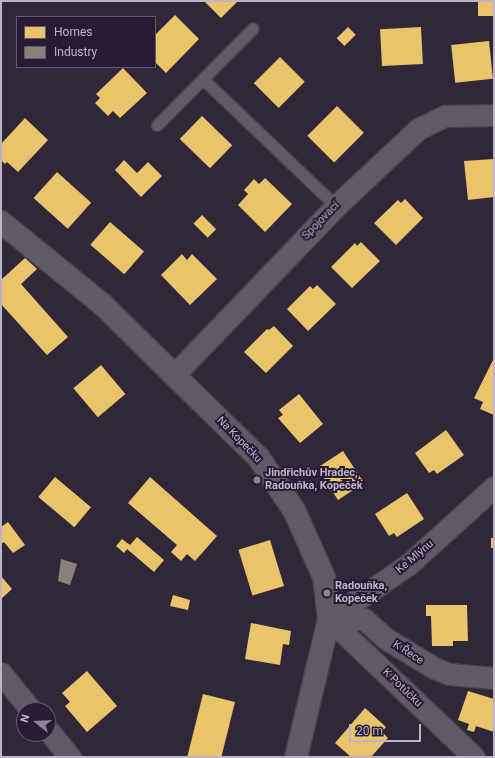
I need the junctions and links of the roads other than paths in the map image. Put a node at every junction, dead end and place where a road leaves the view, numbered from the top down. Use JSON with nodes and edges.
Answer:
{"nodes":[{"id":1,"x":253,"y":28,"type":"dead end"},
{"id":2,"x":204,"y":80,"type":"junction"},
{"id":3,"x":494,"y":115,"type":"edge"},
{"id":4,"x":157,"y":125,"type":"dead end"},
{"id":5,"x":336,"y":206,"type":"junction"},
{"id":6,"x":1,"y":222,"type":"edge"},
{"id":7,"x":174,"y":375,"type":"junction"},
{"id":8,"x":494,"y":487,"type":"edge"},
{"id":9,"x":329,"y":619,"type":"junction"},
{"id":10,"x":1,"y":673,"type":"edge"},
{"id":11,"x":494,"y":678,"type":"edge"},
{"id":12,"x":25,"y":702,"type":"edge"},
{"id":13,"x":56,"y":740,"type":"edge"},
{"id":14,"x":70,"y":757,"type":"edge"},
{"id":15,"x":296,"y":757,"type":"edge"},
{"id":16,"x":474,"y":757,"type":"edge"}],
"edges":[{"from":1,"to":2,"type":"lane"},
{"from":2,"to":4,"type":"lane"},
{"from":2,"to":5,"type":"lane"},
{"from":3,"to":5,"type":"street","name":"Spojovací"},
{"from":5,"to":7,"type":"street","name":"Spojovací"},
{"from":6,"to":7,"type":"street","name":"Na Kopečku"},
{"from":7,"to":9,"type":"street","name":"Na Kopečku"},
{"from":8,"to":9,"type":"street","name":"Ke Mlýnu"},
{"from":9,"to":11,"type":"street","name":"K Řece"},
{"from":9,"to":15,"type":"street","name":"Na Kopečku"},
{"from":9,"to":16,"type":"street","name":"K Potůčku"},
{"from":10,"to":12,"type":"street"},
{"from":13,"to":14,"type":"street"}]}
